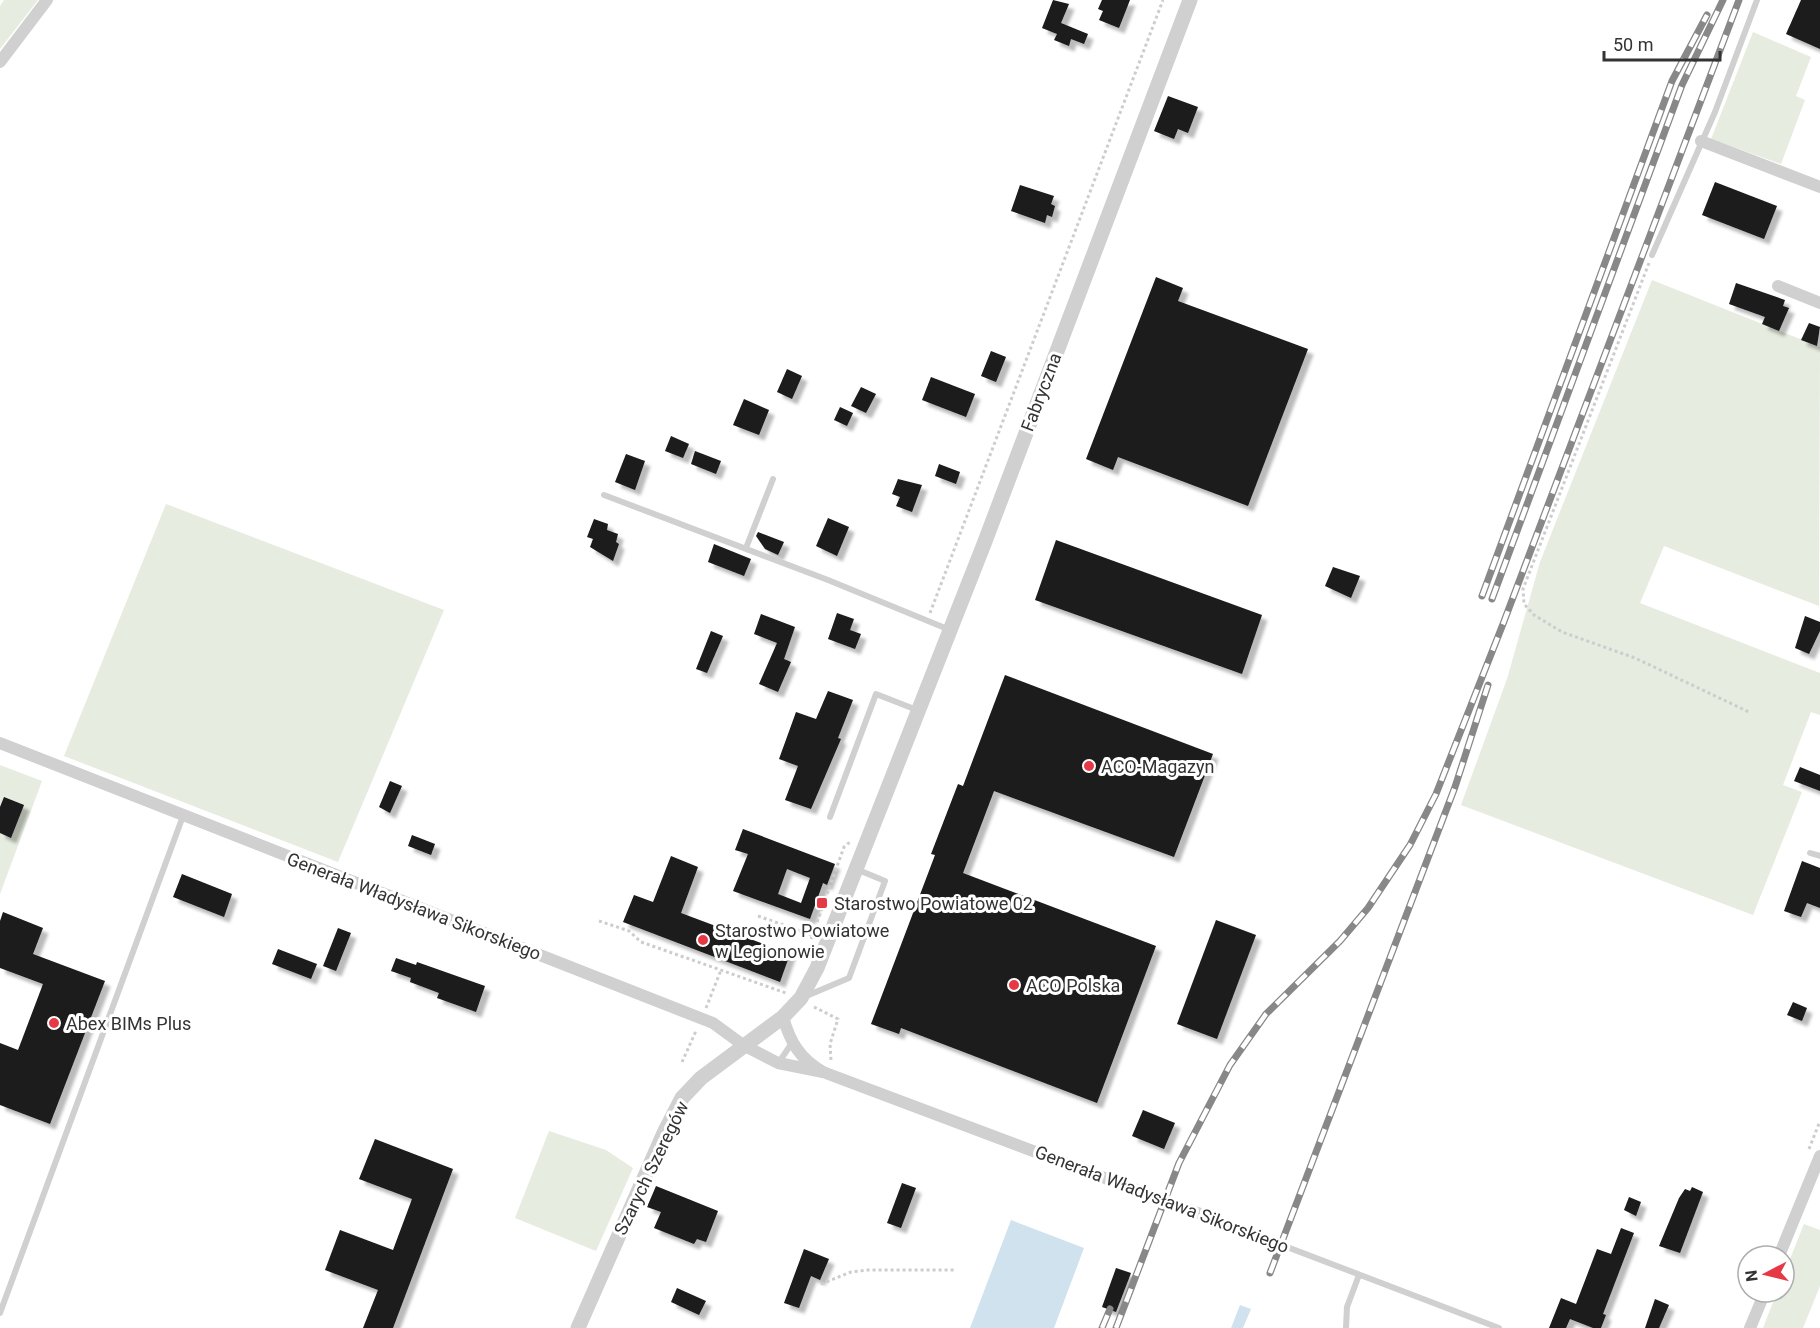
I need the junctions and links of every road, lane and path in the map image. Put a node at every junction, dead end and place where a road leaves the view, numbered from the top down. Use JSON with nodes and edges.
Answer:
{"nodes":[{"id":1,"x":47,"y":0,"type":"edge"},
{"id":2,"x":1163,"y":0,"type":"edge"},
{"id":3,"x":1190,"y":0,"type":"edge"},
{"id":4,"x":1758,"y":0,"type":"edge"},
{"id":5,"x":0,"y":62,"type":"edge"},
{"id":6,"x":1701,"y":141,"type":"junction"},
{"id":7,"x":1820,"y":187,"type":"edge"},
{"id":8,"x":1652,"y":255,"type":"joint"},
{"id":9,"x":1778,"y":286,"type":"dead end"},
{"id":10,"x":1820,"y":303,"type":"edge"},
{"id":11,"x":773,"y":479,"type":"dead end"},
{"id":12,"x":604,"y":495,"type":"dead end"},
{"id":13,"x":746,"y":548,"type":"junction"},
{"id":14,"x":928,"y":620,"type":"junction"},
{"id":15,"x":950,"y":630,"type":"junction"},
{"id":16,"x":918,"y":710,"type":"junction"},
{"id":17,"x":1749,"y":712,"type":"dead end"},
{"id":18,"x":0,"y":743,"type":"edge"},
{"id":19,"x":889,"y":783,"type":"joint"},
{"id":20,"x":183,"y":815,"type":"junction"},
{"id":21,"x":830,"y":817,"type":"dead end"},
{"id":22,"x":855,"y":839,"type":"dead end"},
{"id":23,"x":1810,"y":853,"type":"dead end"},
{"id":24,"x":1820,"y":856,"type":"edge"},
{"id":25,"x":855,"y":869,"type":"junction"},
{"id":26,"x":758,"y":916,"type":"dead end"},
{"id":27,"x":599,"y":921,"type":"dead end"},
{"id":28,"x":812,"y":935,"type":"junction"},
{"id":29,"x":810,"y":944,"type":"dead end"},
{"id":30,"x":801,"y":998,"type":"junction"},
{"id":31,"x":783,"y":1017,"type":"junction"},
{"id":32,"x":792,"y":1043,"type":"junction"},
{"id":33,"x":743,"y":1045,"type":"junction"},
{"id":34,"x":778,"y":1063,"type":"junction"},
{"id":35,"x":834,"y":1064,"type":"dead end"},
{"id":36,"x":823,"y":1072,"type":"junction"},
{"id":37,"x":1820,"y":1156,"type":"edge"},
{"id":38,"x":1206,"y":1216,"type":"joint"},
{"id":39,"x":1784,"y":1244,"type":"edge"},
{"id":40,"x":954,"y":1270,"type":"dead end"},
{"id":41,"x":1359,"y":1275,"type":"junction"},
{"id":42,"x":821,"y":1284,"type":"dead end"},
{"id":43,"x":1760,"y":1304,"type":"edge"},
{"id":44,"x":0,"y":1313,"type":"edge"},
{"id":45,"x":578,"y":1328,"type":"edge"},
{"id":46,"x":1346,"y":1328,"type":"edge"},
{"id":47,"x":1499,"y":1328,"type":"edge"},
{"id":48,"x":1750,"y":1328,"type":"edge"}],
"edges":[{"from":1,"to":5,"type":"street"},
{"from":2,"to":14,"type":"path"},
{"from":3,"to":15,"type":"street","name":"Fabryczna"},
{"from":4,"to":6,"type":"lane"},
{"from":6,"to":7,"type":"street"},
{"from":6,"to":8,"type":"lane"},
{"from":8,"to":17,"type":"path"},
{"from":9,"to":10,"type":"street"},
{"from":11,"to":13,"type":"lane"},
{"from":12,"to":13,"type":"lane"},
{"from":13,"to":14,"type":"lane"},
{"from":14,"to":15,"type":"lane"},
{"from":15,"to":16,"type":"street","name":"Fabryczna"},
{"from":16,"to":19,"type":"street","name":"Fabryczna"},
{"from":16,"to":21,"type":"lane"},
{"from":18,"to":20,"type":"street","name":"Generała Władysława Sikorskiego"},
{"from":19,"to":25,"type":"street","name":"Szarych Szeregów"},
{"from":20,"to":33,"type":"street","name":"Generała Władysława Sikorskiego"},
{"from":20,"to":44,"type":"lane"},
{"from":22,"to":28,"type":"path"},
{"from":23,"to":24,"type":"lane"},
{"from":25,"to":30,"type":"street","name":"Szarych Szeregów"},
{"from":25,"to":30,"type":"lane"},
{"from":26,"to":28,"type":"path"},
{"from":27,"to":30,"type":"path"},
{"from":28,"to":29,"type":"path"},
{"from":30,"to":31,"type":"street","name":"Szarych Szeregów"},
{"from":30,"to":35,"type":"path"},
{"from":31,"to":32,"type":"street","name":"Generała Władysława Sikorskiego"},
{"from":31,"to":33,"type":"street","name":"Szarych Szeregów"},
{"from":32,"to":34,"type":"lane"},
{"from":32,"to":36,"type":"street","name":"Generała Władysława Sikorskiego"},
{"from":33,"to":34,"type":"street","name":"Generała Władysława Sikorskiego"},
{"from":33,"to":45,"type":"street","name":"Szarych Szeregów"},
{"from":34,"to":36,"type":"street","name":"Generała Władysława Sikorskiego"},
{"from":36,"to":38,"type":"street","name":"Generała Władysława Sikorskiego"},
{"from":37,"to":39,"type":"street"},
{"from":38,"to":41,"type":"lane","name":"Generała Władysława Sikorskiego"},
{"from":40,"to":42,"type":"path"},
{"from":41,"to":46,"type":"lane"},
{"from":41,"to":47,"type":"lane","name":"Generała Władysława Sikorskiego"},
{"from":43,"to":48,"type":"street"}]}
